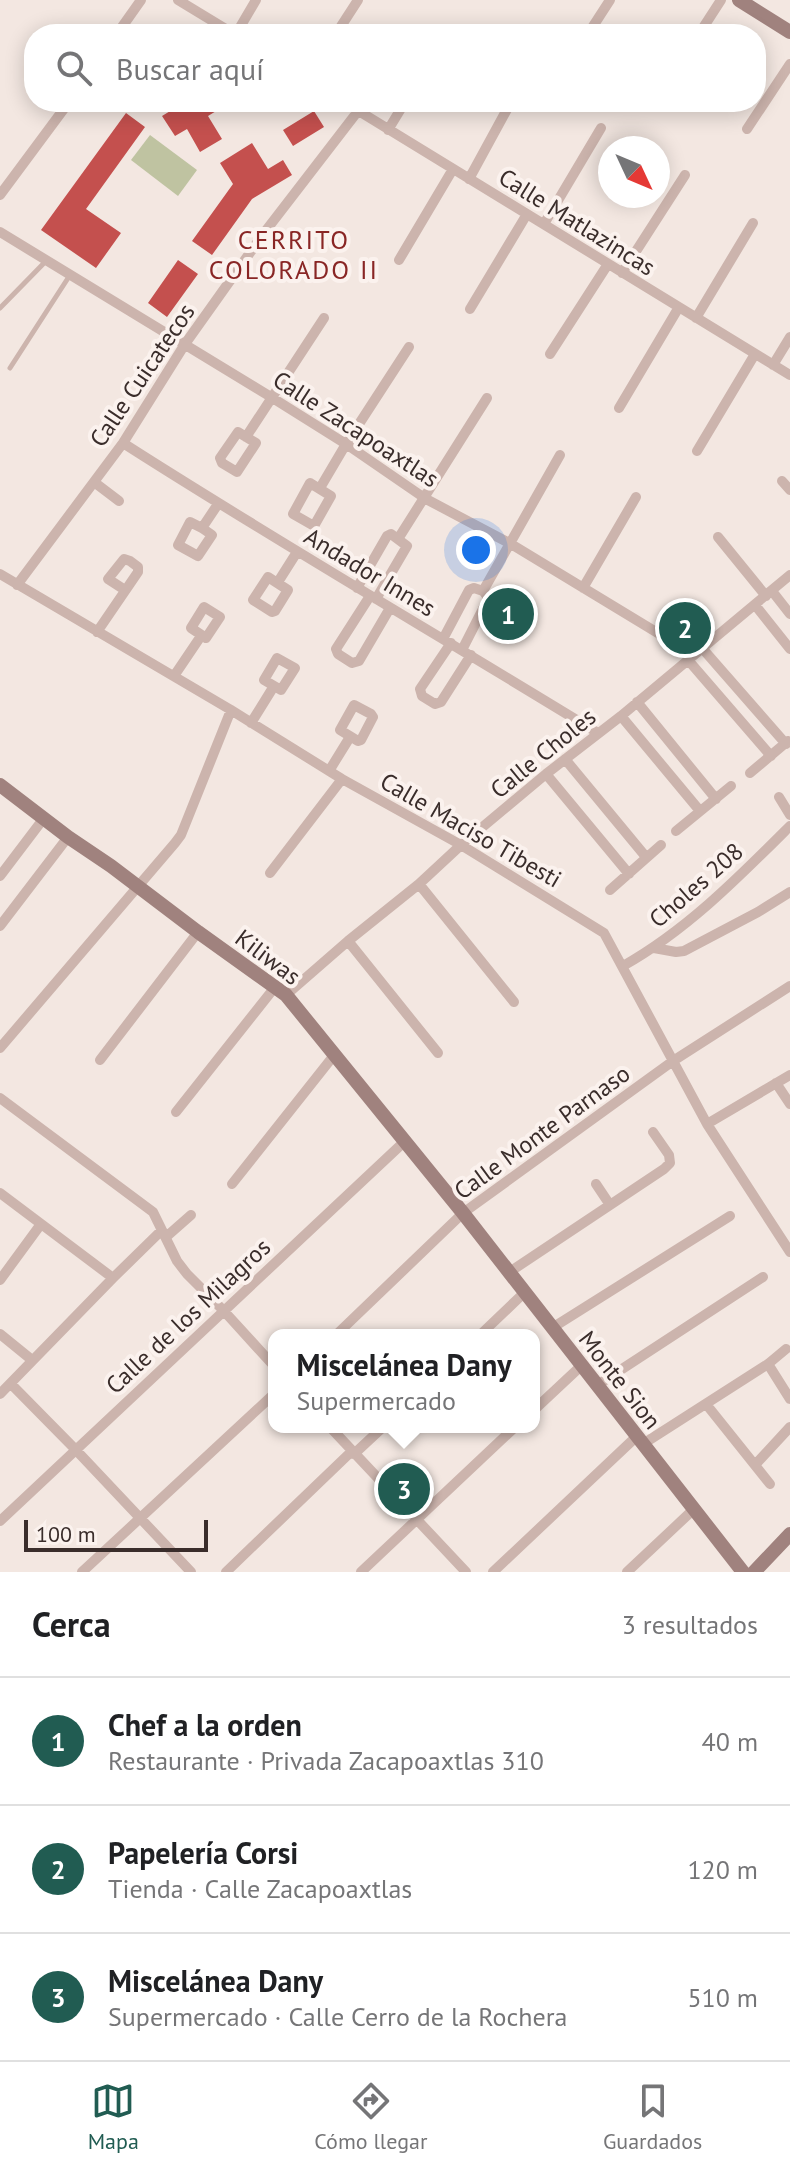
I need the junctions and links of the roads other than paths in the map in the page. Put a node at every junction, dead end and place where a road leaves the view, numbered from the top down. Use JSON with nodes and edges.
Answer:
{"nodes":[{"id":1,"x":141,"y":0,"type":"edge"},
{"id":2,"x":178,"y":0,"type":"edge"},
{"id":3,"x":256,"y":0,"type":"edge"},
{"id":4,"x":358,"y":0,"type":"edge"},
{"id":5,"x":610,"y":0,"type":"edge"},
{"id":6,"x":721,"y":0,"type":"edge"},
{"id":7,"x":739,"y":0,"type":"edge"},
{"id":8,"x":124,"y":24,"type":"edge"},
{"id":9,"x":218,"y":24,"type":"edge"},
{"id":10,"x":241,"y":24,"type":"edge"},
{"id":11,"x":342,"y":24,"type":"edge"},
{"id":12,"x":594,"y":24,"type":"edge"},
{"id":13,"x":705,"y":24,"type":"edge"},
{"id":14,"x":790,"y":32,"type":"edge"},
{"id":15,"x":790,"y":64,"type":"edge"},
{"id":16,"x":766,"y":100,"type":"edge"},
{"id":17,"x":62,"y":112,"type":"edge"},
{"id":18,"x":357,"y":112,"type":"edge"},
{"id":19,"x":360,"y":112,"type":"edge"},
{"id":20,"x":399,"y":112,"type":"edge"},
{"id":21,"x":506,"y":112,"type":"edge"},
{"id":22,"x":758,"y":112,"type":"edge"},
{"id":23,"x":601,"y":128,"type":"dead end"},
{"id":24,"x":747,"y":129,"type":"dead end"},
{"id":25,"x":388,"y":130,"type":"junction"},
{"id":26,"x":453,"y":169,"type":"junction"},
{"id":27,"x":685,"y":175,"type":"dead end"},
{"id":28,"x":469,"y":179,"type":"junction"},
{"id":29,"x":0,"y":195,"type":"edge"},
{"id":30,"x":527,"y":214,"type":"junction"},
{"id":31,"x":753,"y":223,"type":"dead end"},
{"id":32,"x":544,"y":224,"type":"junction"},
{"id":33,"x":0,"y":232,"type":"edge"},
{"id":34,"x":47,"y":260,"type":"junction"},
{"id":35,"x":399,"y":260,"type":"dead end"},
{"id":36,"x":608,"y":264,"type":"junction"},
{"id":37,"x":622,"y":273,"type":"junction"},
{"id":38,"x":71,"y":275,"type":"junction"},
{"id":39,"x":679,"y":307,"type":"junction"},
{"id":40,"x":0,"y":308,"type":"edge"},
{"id":41,"x":470,"y":309,"type":"dead end"},
{"id":42,"x":324,"y":318,"type":"dead end"},
{"id":43,"x":696,"y":318,"type":"junction"},
{"id":44,"x":790,"y":337,"type":"edge"},
{"id":45,"x":185,"y":344,"type":"junction"},
{"id":46,"x":409,"y":347,"type":"dead end"},
{"id":47,"x":550,"y":354,"type":"dead end"},
{"id":48,"x":755,"y":354,"type":"junction"},
{"id":49,"x":773,"y":365,"type":"junction"},
{"id":50,"x":10,"y":368,"type":"dead end"},
{"id":51,"x":790,"y":375,"type":"edge"},
{"id":52,"x":271,"y":397,"type":"junction"},
{"id":53,"x":487,"y":398,"type":"dead end"},
{"id":54,"x":619,"y":408,"type":"dead end"},
{"id":55,"x":246,"y":437,"type":"dead end"},
{"id":56,"x":123,"y":443,"type":"junction"},
{"id":57,"x":346,"y":444,"type":"junction"},
{"id":58,"x":697,"y":451,"type":"dead end"},
{"id":59,"x":560,"y":455,"type":"dead end"},
{"id":60,"x":94,"y":482,"type":"junction"},
{"id":61,"x":320,"y":488,"type":"dead end"},
{"id":62,"x":636,"y":497,"type":"dead end"},
{"id":63,"x":426,"y":499,"type":"junction"},
{"id":64,"x":119,"y":501,"type":"dead end"},
{"id":65,"x":218,"y":504,"type":"junction"},
{"id":66,"x":202,"y":528,"type":"dead end"},
{"id":67,"x":718,"y":537,"type":"dead end"},
{"id":68,"x":398,"y":539,"type":"junction"},
{"id":69,"x":511,"y":544,"type":"junction"},
{"id":70,"x":297,"y":552,"type":"junction"},
{"id":71,"x":0,"y":574,"type":"edge"},
{"id":72,"x":790,"y":575,"type":"edge"},
{"id":73,"x":278,"y":582,"type":"dead end"},
{"id":74,"x":17,"y":585,"type":"junction"},
{"id":75,"x":357,"y":588,"type":"junction"},
{"id":76,"x":583,"y":588,"type":"junction"},
{"id":77,"x":125,"y":590,"type":"dead end"},
{"id":78,"x":483,"y":591,"type":"junction"},
{"id":79,"x":769,"y":593,"type":"junction"},
{"id":80,"x":373,"y":598,"type":"junction"},
{"id":81,"x":755,"y":605,"type":"junction"},
{"id":82,"x":390,"y":608,"type":"junction"},
{"id":83,"x":790,"y":614,"type":"edge"},
{"id":84,"x":97,"y":632,"type":"junction"},
{"id":85,"x":201,"y":636,"type":"dead end"},
{"id":86,"x":447,"y":641,"type":"junction"},
{"id":87,"x":790,"y":649,"type":"edge"},
{"id":88,"x":466,"y":652,"type":"junction"},
{"id":89,"x":695,"y":654,"type":"junction"},
{"id":90,"x":174,"y":676,"type":"junction"},
{"id":91,"x":274,"y":686,"type":"dead end"},
{"id":92,"x":637,"y":702,"type":"junction"},
{"id":93,"x":231,"y":710,"type":"junction"},
{"id":94,"x":621,"y":716,"type":"junction"},
{"id":95,"x":251,"y":723,"type":"junction"},
{"id":96,"x":598,"y":733,"type":"junction"},
{"id":97,"x":350,"y":737,"type":"dead end"},
{"id":98,"x":788,"y":742,"type":"edge"},
{"id":99,"x":771,"y":756,"type":"junction"},
{"id":100,"x":565,"y":759,"type":"junction"},
{"id":101,"x":329,"y":771,"type":"junction"},
{"id":102,"x":750,"y":773,"type":"dead end"},
{"id":103,"x":546,"y":774,"type":"junction"},
{"id":104,"x":342,"y":779,"type":"junction"},
{"id":105,"x":0,"y":785,"type":"edge"},
{"id":106,"x":731,"y":786,"type":"dead end"},
{"id":107,"x":779,"y":797,"type":"dead end"},
{"id":108,"x":716,"y":799,"type":"junction"},
{"id":109,"x":700,"y":811,"type":"junction"},
{"id":110,"x":790,"y":815,"type":"edge"},
{"id":111,"x":44,"y":818,"type":"junction"},
{"id":112,"x":790,"y":826,"type":"edge"},
{"id":113,"x":676,"y":831,"type":"dead end"},
{"id":114,"x":68,"y":837,"type":"junction"},
{"id":115,"x":461,"y":845,"type":"junction"},
{"id":116,"x":661,"y":845,"type":"dead end"},
{"id":117,"x":646,"y":857,"type":"junction"},
{"id":118,"x":270,"y":873,"type":"dead end"},
{"id":119,"x":629,"y":874,"type":"junction"},
{"id":120,"x":0,"y":876,"type":"edge"},
{"id":121,"x":419,"y":884,"type":"junction"},
{"id":122,"x":139,"y":886,"type":"junction"},
{"id":123,"x":610,"y":890,"type":"dead end"},
{"id":124,"x":790,"y":892,"type":"edge"},
{"id":125,"x":0,"y":926,"type":"edge"},
{"id":126,"x":198,"y":932,"type":"junction"},
{"id":127,"x":348,"y":941,"type":"junction"},
{"id":128,"x":654,"y":948,"type":"junction"},
{"id":129,"x":623,"y":966,"type":"junction"},
{"id":130,"x":790,"y":986,"type":"edge"},
{"id":131,"x":281,"y":991,"type":"junction"},
{"id":132,"x":514,"y":1002,"type":"dead end"},
{"id":133,"x":0,"y":1048,"type":"edge"},
{"id":134,"x":438,"y":1053,"type":"dead end"},
{"id":135,"x":335,"y":1054,"type":"junction"},
{"id":136,"x":100,"y":1060,"type":"dead end"},
{"id":137,"x":673,"y":1061,"type":"junction"},
{"id":138,"x":790,"y":1075,"type":"edge"},
{"id":139,"x":776,"y":1083,"type":"junction"},
{"id":140,"x":0,"y":1098,"type":"edge"},
{"id":141,"x":790,"y":1104,"type":"edge"},
{"id":142,"x":176,"y":1112,"type":"dead end"},
{"id":143,"x":707,"y":1124,"type":"junction"},
{"id":144,"x":653,"y":1132,"type":"dead end"},
{"id":145,"x":404,"y":1142,"type":"junction"},
{"id":146,"x":232,"y":1184,"type":"dead end"},
{"id":147,"x":596,"y":1184,"type":"dead end"},
{"id":148,"x":0,"y":1193,"type":"edge"},
{"id":149,"x":610,"y":1205,"type":"junction"},
{"id":150,"x":463,"y":1213,"type":"junction"},
{"id":151,"x":191,"y":1215,"type":"dead end"},
{"id":152,"x":730,"y":1216,"type":"dead end"},
{"id":153,"x":41,"y":1224,"type":"junction"},
{"id":154,"x":164,"y":1233,"type":"junction"},
{"id":155,"x":790,"y":1252,"type":"edge"},
{"id":156,"x":508,"y":1273,"type":"junction"},
{"id":157,"x":763,"y":1277,"type":"dead end"},
{"id":158,"x":113,"y":1278,"type":"junction"},
{"id":159,"x":0,"y":1280,"type":"edge"},
{"id":160,"x":524,"y":1293,"type":"junction"},
{"id":161,"x":223,"y":1310,"type":"junction"},
{"id":162,"x":552,"y":1328,"type":"junction"},
{"id":163,"x":342,"y":1329,"type":"edge"},
{"id":164,"x":486,"y":1329,"type":"edge"},
{"id":165,"x":0,"y":1334,"type":"edge"},
{"id":166,"x":786,"y":1349,"type":"dead end"},
{"id":167,"x":268,"y":1359,"type":"edge"},
{"id":168,"x":32,"y":1360,"type":"junction"},
{"id":169,"x":768,"y":1364,"type":"junction"},
{"id":170,"x":581,"y":1366,"type":"junction"},
{"id":171,"x":11,"y":1384,"type":"junction"},
{"id":172,"x":596,"y":1386,"type":"junction"},
{"id":173,"x":0,"y":1394,"type":"edge"},
{"id":174,"x":268,"y":1399,"type":"edge"},
{"id":175,"x":790,"y":1399,"type":"edge"},
{"id":176,"x":540,"y":1404,"type":"edge"},
{"id":177,"x":706,"y":1404,"type":"junction"},
{"id":178,"x":790,"y":1427,"type":"edge"},
{"id":179,"x":335,"y":1433,"type":"edge"},
{"id":180,"x":376,"y":1433,"type":"edge"},
{"id":181,"x":509,"y":1433,"type":"edge"},
{"id":182,"x":639,"y":1441,"type":"junction"},
{"id":183,"x":75,"y":1449,"type":"junction"},
{"id":184,"x":353,"y":1453,"type":"junction"},
{"id":185,"x":755,"y":1465,"type":"junction"},
{"id":186,"x":770,"y":1484,"type":"dead end"},
{"id":187,"x":694,"y":1509,"type":"junction"},
{"id":188,"x":140,"y":1516,"type":"junction"},
{"id":189,"x":416,"y":1519,"type":"junction"},
{"id":190,"x":0,"y":1521,"type":"edge"},
{"id":191,"x":788,"y":1540,"type":"edge"},
{"id":192,"x":82,"y":1572,"type":"edge"},
{"id":193,"x":191,"y":1572,"type":"edge"},
{"id":194,"x":226,"y":1572,"type":"edge"},
{"id":195,"x":361,"y":1572,"type":"edge"},
{"id":196,"x":466,"y":1572,"type":"edge"},
{"id":197,"x":493,"y":1572,"type":"edge"},
{"id":198,"x":627,"y":1572,"type":"edge"},
{"id":199,"x":743,"y":1572,"type":"edge"},
{"id":200,"x":754,"y":1572,"type":"edge"}],
"edges":[{"from":1,"to":8,"type":"street"},
{"from":2,"to":9,"type":"street"},
{"from":3,"to":10,"type":"street"},
{"from":4,"to":11,"type":"street"},
{"from":5,"to":12,"type":"street"},
{"from":6,"to":13,"type":"street"},
{"from":7,"to":14,"type":"street"},
{"from":15,"to":16,"type":"street"},
{"from":17,"to":29,"type":"street"},
{"from":18,"to":45,"type":"street","name":"Calle Cuicatecos"},
{"from":19,"to":25,"type":"street","name":"Calle Matlazincas"},
{"from":20,"to":25,"type":"street"},
{"from":21,"to":28,"type":"street"},
{"from":22,"to":24,"type":"street"},
{"from":23,"to":32,"type":"street"},
{"from":25,"to":26,"type":"street","name":"Calle Matlazincas"},
{"from":26,"to":28,"type":"street","name":"Calle Matlazincas"},
{"from":26,"to":35,"type":"street"},
{"from":27,"to":37,"type":"street"},
{"from":28,"to":30,"type":"street","name":"Calle Matlazincas"},
{"from":30,"to":32,"type":"street","name":"Calle Matlazincas"},
{"from":30,"to":41,"type":"street"},
{"from":31,"to":43,"type":"street"},
{"from":32,"to":36,"type":"street","name":"Calle Matlazincas"},
{"from":33,"to":34,"type":"street","name":"Calle Zacapoaxtlas"},
{"from":34,"to":38,"type":"street","name":"Calle Zacapoaxtlas"},
{"from":34,"to":40,"type":"lane"},
{"from":36,"to":37,"type":"street","name":"Calle Matlazincas"},
{"from":36,"to":47,"type":"street"},
{"from":37,"to":39,"type":"street","name":"Calle Matlazincas"},
{"from":38,"to":45,"type":"street","name":"Calle Zacapoaxtlas"},
{"from":38,"to":50,"type":"lane"},
{"from":39,"to":43,"type":"street","name":"Calle Matlazincas"},
{"from":39,"to":54,"type":"street"},
{"from":42,"to":52,"type":"street"},
{"from":43,"to":48,"type":"street","name":"Calle Matlazincas"},
{"from":44,"to":49,"type":"street"},
{"from":45,"to":52,"type":"street","name":"Calle Zacapoaxtlas"},
{"from":45,"to":56,"type":"street","name":"Calle Cuicatecos"},
{"from":46,"to":57,"type":"street"},
{"from":48,"to":49,"type":"street","name":"Calle Matlazincas"},
{"from":48,"to":58,"type":"street"},
{"from":49,"to":51,"type":"street","name":"Calle Matlazincas"},
{"from":52,"to":55,"type":"street"},
{"from":52,"to":57,"type":"street","name":"Calle Zacapoaxtlas"},
{"from":53,"to":63,"type":"street"},
{"from":56,"to":60,"type":"street","name":"Calle Cuicatecos"},
{"from":56,"to":65,"type":"street","name":"Andador Innes"},
{"from":57,"to":61,"type":"street"},
{"from":57,"to":63,"type":"street","name":"Calle Zacapoaxtlas"},
{"from":59,"to":69,"type":"street"},
{"from":60,"to":64,"type":"street"},
{"from":60,"to":74,"type":"street","name":"Calle Cuicatecos"},
{"from":62,"to":76,"type":"street"},
{"from":63,"to":68,"type":"street"},
{"from":63,"to":69,"type":"street","name":"Calle Zacapoaxtlas"},
{"from":65,"to":66,"type":"street"},
{"from":65,"to":70,"type":"street","name":"Andador Innes"},
{"from":67,"to":79,"type":"street"},
{"from":68,"to":75,"type":"street"},
{"from":68,"to":80,"type":"street"},
{"from":69,"to":76,"type":"street","name":"Calle Zacapoaxtlas"},
{"from":69,"to":78,"type":"street"},
{"from":70,"to":73,"type":"street"},
{"from":70,"to":75,"type":"street","name":"Andador Innes"},
{"from":71,"to":74,"type":"street","name":"Calle Maciso Tibesti"},
{"from":72,"to":79,"type":"street","name":"Calle Choles"},
{"from":74,"to":84,"type":"street","name":"Calle Maciso Tibesti"},
{"from":75,"to":80,"type":"street","name":"Andador Innes"},
{"from":76,"to":89,"type":"street","name":"Calle Zacapoaxtlas"},
{"from":77,"to":84,"type":"street"},
{"from":78,"to":86,"type":"street"},
{"from":78,"to":88,"type":"street"},
{"from":79,"to":81,"type":"street","name":"Calle Choles"},
{"from":79,"to":83,"type":"street"},
{"from":80,"to":82,"type":"street","name":"Andador Innes"},
{"from":80,"to":82,"type":"street"},
{"from":81,"to":87,"type":"street"},
{"from":81,"to":89,"type":"street","name":"Calle Choles"},
{"from":82,"to":86,"type":"street","name":"Andador Innes"},
{"from":84,"to":90,"type":"street","name":"Calle Maciso Tibesti"},
{"from":85,"to":90,"type":"street"},
{"from":86,"to":88,"type":"street","name":"Andador Innes"},
{"from":86,"to":88,"type":"street"},
{"from":88,"to":96,"type":"street","name":"Andador Innes"},
{"from":89,"to":92,"type":"street","name":"Calle Choles"},
{"from":89,"to":98,"type":"street"},
{"from":89,"to":99,"type":"street"},
{"from":90,"to":93,"type":"street","name":"Calle Maciso Tibesti"},
{"from":91,"to":95,"type":"street"},
{"from":92,"to":94,"type":"street","name":"Calle Choles"},
{"from":92,"to":108,"type":"street"},
{"from":93,"to":95,"type":"street","name":"Calle Maciso Tibesti"},
{"from":93,"to":122,"type":"street"},
{"from":94,"to":96,"type":"street","name":"Calle Choles"},
{"from":94,"to":109,"type":"street"},
{"from":95,"to":101,"type":"street","name":"Calle Maciso Tibesti"},
{"from":96,"to":100,"type":"street","name":"Calle Choles"},
{"from":97,"to":101,"type":"street"},
{"from":98,"to":99,"type":"street"},
{"from":99,"to":102,"type":"street"},
{"from":100,"to":103,"type":"street","name":"Calle Choles"},
{"from":100,"to":117,"type":"street"},
{"from":101,"to":104,"type":"street","name":"Calle Maciso Tibesti"},
{"from":103,"to":115,"type":"street","name":"Calle Choles"},
{"from":103,"to":119,"type":"street"},
{"from":104,"to":115,"type":"street","name":"Calle Maciso Tibesti"},
{"from":104,"to":118,"type":"street"},
{"from":105,"to":111,"type":"street","name":"Kiliwas"},
{"from":106,"to":108,"type":"street"},
{"from":107,"to":110,"type":"street"},
{"from":108,"to":109,"type":"street"},
{"from":109,"to":113,"type":"street"},
{"from":111,"to":114,"type":"street","name":"Kiliwas"},
{"from":111,"to":120,"type":"street"},
{"from":112,"to":128,"type":"street","name":"Choles 208"},
{"from":114,"to":122,"type":"street","name":"Kiliwas"},
{"from":114,"to":125,"type":"street"},
{"from":115,"to":121,"type":"street","name":"Calle Choles"},
{"from":115,"to":129,"type":"street","name":"Calle Maciso Tibesti"},
{"from":116,"to":117,"type":"street"},
{"from":117,"to":119,"type":"street"},
{"from":119,"to":123,"type":"street"},
{"from":121,"to":127,"type":"street","name":"Calle Choles"},
{"from":121,"to":132,"type":"street"},
{"from":122,"to":126,"type":"street","name":"Kiliwas"},
{"from":122,"to":133,"type":"street"},
{"from":124,"to":128,"type":"street"},
{"from":126,"to":131,"type":"street","name":"Kiliwas"},
{"from":126,"to":136,"type":"street"},
{"from":127,"to":131,"type":"street","name":"Calle Choles"},
{"from":127,"to":134,"type":"street"},
{"from":128,"to":129,"type":"street","name":"Choles 208"},
{"from":129,"to":137,"type":"street","name":"Calle Maciso Tibesti"},
{"from":130,"to":137,"type":"street","name":"Calle Monte Parnaso"},
{"from":131,"to":135,"type":"street","name":"Kiliwas"},
{"from":131,"to":142,"type":"street","name":"Calle Choles"},
{"from":135,"to":145,"type":"street","name":"Kiliwas"},
{"from":135,"to":146,"type":"street"},
{"from":137,"to":143,"type":"street","name":"Calle Maciso Tibesti"},
{"from":137,"to":150,"type":"street","name":"Calle Monte Parnaso"},
{"from":138,"to":139,"type":"street"},
{"from":139,"to":141,"type":"street"},
{"from":139,"to":143,"type":"street"},
{"from":140,"to":154,"type":"street"},
{"from":143,"to":155,"type":"street","name":"Calle Maciso Tibesti"},
{"from":144,"to":149,"type":"street"},
{"from":145,"to":150,"type":"street","name":"Kiliwas"},
{"from":145,"to":161,"type":"street","name":"Calle de los Milagros"},
{"from":147,"to":149,"type":"street"},
{"from":148,"to":153,"type":"street"},
{"from":149,"to":156,"type":"street"},
{"from":150,"to":156,"type":"street","name":"Monte Sion"},
{"from":150,"to":163,"type":"street","name":"Calle Monte Parnaso"},
{"from":151,"to":154,"type":"street"},
{"from":152,"to":162,"type":"street"},
{"from":153,"to":158,"type":"street"},
{"from":153,"to":159,"type":"street"},
{"from":154,"to":158,"type":"street"},
{"from":154,"to":161,"type":"street"},
{"from":156,"to":160,"type":"street","name":"Monte Sion"},
{"from":157,"to":172,"type":"street"},
{"from":158,"to":168,"type":"street"},
{"from":160,"to":162,"type":"street","name":"Monte Sion"},
{"from":160,"to":164,"type":"street"},
{"from":161,"to":167,"type":"street"},
{"from":161,"to":183,"type":"street","name":"Calle de los Milagros"},
{"from":162,"to":170,"type":"street","name":"Monte Sion"},
{"from":165,"to":168,"type":"street"},
{"from":166,"to":169,"type":"street"},
{"from":168,"to":171,"type":"street"},
{"from":169,"to":175,"type":"street"},
{"from":169,"to":177,"type":"street"},
{"from":170,"to":172,"type":"street","name":"Monte Sion"},
{"from":170,"to":176,"type":"street"},
{"from":171,"to":173,"type":"street"},
{"from":171,"to":183,"type":"street"},
{"from":172,"to":182,"type":"street","name":"Monte Sion"},
{"from":174,"to":188,"type":"street"},
{"from":177,"to":182,"type":"street"},
{"from":177,"to":185,"type":"street"},
{"from":178,"to":185,"type":"street"},
{"from":179,"to":184,"type":"street"},
{"from":180,"to":184,"type":"street"},
{"from":181,"to":189,"type":"street"},
{"from":182,"to":187,"type":"street","name":"Monte Sion"},
{"from":182,"to":197,"type":"street"},
{"from":183,"to":188,"type":"street"},
{"from":183,"to":190,"type":"street","name":"Calle de los Milagros"},
{"from":184,"to":189,"type":"street"},
{"from":184,"to":194,"type":"street"},
{"from":185,"to":186,"type":"street"},
{"from":187,"to":198,"type":"street"},
{"from":187,"to":199,"type":"street","name":"Monte Sion"},
{"from":188,"to":192,"type":"street"},
{"from":188,"to":193,"type":"street"},
{"from":189,"to":195,"type":"street"},
{"from":189,"to":196,"type":"street"},
{"from":191,"to":200,"type":"street"}]}
